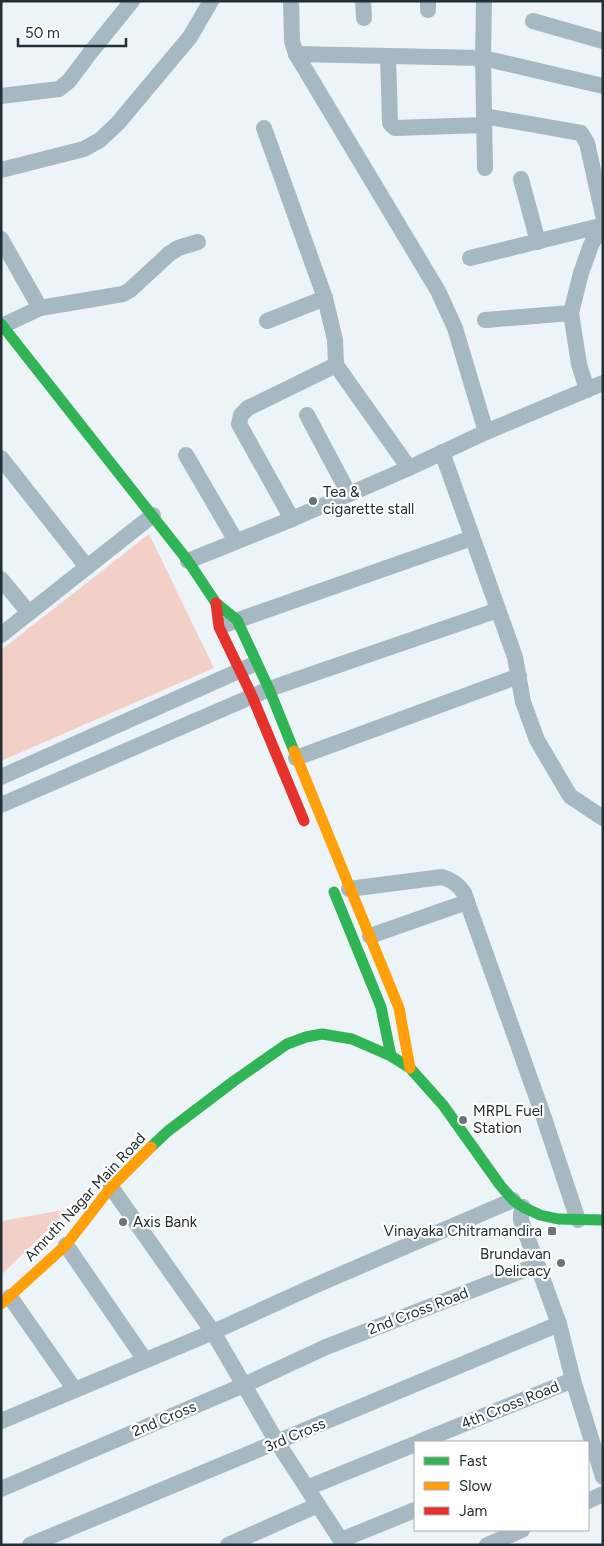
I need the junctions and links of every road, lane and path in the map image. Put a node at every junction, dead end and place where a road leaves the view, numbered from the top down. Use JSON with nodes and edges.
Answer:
{"nodes":[{"id":1,"x":132,"y":1,"type":"edge"},
{"id":2,"x":211,"y":1,"type":"edge"},
{"id":3,"x":291,"y":1,"type":"edge"},
{"id":4,"x":363,"y":1,"type":"edge"},
{"id":5,"x":484,"y":1,"type":"edge"},
{"id":6,"x":364,"y":18,"type":"dead end"},
{"id":7,"x":533,"y":21,"type":"dead end"},
{"id":8,"x":603,"y":41,"type":"edge"},
{"id":9,"x":296,"y":54,"type":"junction"},
{"id":10,"x":388,"y":56,"type":"junction"},
{"id":11,"x":483,"y":58,"type":"junction"},
{"id":12,"x":603,"y":86,"type":"edge"},
{"id":13,"x":1,"y":96,"type":"edge"},
{"id":14,"x":484,"y":120,"type":"junction"},
{"id":15,"x":264,"y":128,"type":"dead end"},
{"id":16,"x":485,"y":168,"type":"dead end"},
{"id":17,"x":1,"y":170,"type":"edge"},
{"id":18,"x":521,"y":179,"type":"dead end"},
{"id":19,"x":602,"y":221,"type":"edge"},
{"id":20,"x":1,"y":239,"type":"edge"},
{"id":21,"x":198,"y":242,"type":"dead end"},
{"id":22,"x":538,"y":242,"type":"junction"},
{"id":23,"x":470,"y":258,"type":"dead end"},
{"id":24,"x":325,"y":298,"type":"junction"},
{"id":25,"x":40,"y":308,"type":"junction"},
{"id":26,"x":571,"y":313,"type":"junction"},
{"id":27,"x":485,"y":320,"type":"dead end"},
{"id":28,"x":267,"y":321,"type":"dead end"},
{"id":29,"x":2,"y":325,"type":"edge"},
{"id":30,"x":336,"y":365,"type":"junction"},
{"id":31,"x":603,"y":383,"type":"edge"},
{"id":32,"x":587,"y":390,"type":"junction"},
{"id":33,"x":307,"y":415,"type":"dead end"},
{"id":34,"x":486,"y":432,"type":"junction"},
{"id":35,"x":442,"y":452,"type":"junction"},
{"id":36,"x":186,"y":455,"type":"dead end"},
{"id":37,"x":1,"y":458,"type":"edge"},
{"id":38,"x":409,"y":468,"type":"junction"},
{"id":39,"x":349,"y":494,"type":"junction"},
{"id":40,"x":153,"y":516,"type":"junction"},
{"id":41,"x":292,"y":519,"type":"junction"},
{"id":42,"x":472,"y":538,"type":"junction"},
{"id":43,"x":236,"y":541,"type":"junction"},
{"id":44,"x":188,"y":561,"type":"junction"},
{"id":45,"x":87,"y":567,"type":"junction"},
{"id":46,"x":1,"y":579,"type":"edge"},
{"id":47,"x":216,"y":602,"type":"junction"},
{"id":48,"x":498,"y":610,"type":"junction"},
{"id":49,"x":29,"y":613,"type":"junction"},
{"id":50,"x":237,"y":620,"type":"junction"},
{"id":51,"x":219,"y":627,"type":"junction"},
{"id":52,"x":1,"y":635,"type":"edge"},
{"id":53,"x":257,"y":664,"type":"junction"},
{"id":54,"x":241,"y":671,"type":"junction"},
{"id":55,"x":519,"y":676,"type":"junction"},
{"id":56,"x":269,"y":689,"type":"junction"},
{"id":57,"x":252,"y":696,"type":"junction"},
{"id":58,"x":296,"y":758,"type":"junction"},
{"id":59,"x":1,"y":777,"type":"edge"},
{"id":60,"x":1,"y":806,"type":"edge"},
{"id":61,"x":603,"y":818,"type":"edge"},
{"id":62,"x":310,"y":836,"type":"dead end"},
{"id":63,"x":329,"y":881,"type":"dead end"},
{"id":64,"x":349,"y":889,"type":"junction"},
{"id":65,"x":467,"y":902,"type":"junction"},
{"id":66,"x":370,"y":936,"type":"junction"},
{"id":67,"x":391,"y":1056,"type":"junction"},
{"id":68,"x":410,"y":1068,"type":"junction"},
{"id":69,"x":111,"y":1187,"type":"junction"},
{"id":70,"x":518,"y":1204,"type":"junction"},
{"id":71,"x":578,"y":1220,"type":"junction"},
{"id":72,"x":603,"y":1220,"type":"edge"},
{"id":73,"x":66,"y":1245,"type":"junction"},
{"id":74,"x":537,"y":1265,"type":"junction"},
{"id":75,"x":5,"y":1300,"type":"edge"},
{"id":76,"x":559,"y":1324,"type":"junction"},
{"id":77,"x":213,"y":1332,"type":"junction"},
{"id":78,"x":326,"y":1347,"type":"joint"},
{"id":79,"x":145,"y":1360,"type":"junction"},
{"id":80,"x":574,"y":1380,"type":"junction"},
{"id":81,"x":244,"y":1384,"type":"junction"},
{"id":82,"x":75,"y":1390,"type":"junction"},
{"id":83,"x":1,"y":1421,"type":"edge"},
{"id":84,"x":586,"y":1440,"type":"edge"},
{"id":85,"x":422,"y":1441,"type":"edge"},
{"id":86,"x":277,"y":1442,"type":"junction"},
{"id":87,"x":414,"y":1444,"type":"edge"},
{"id":88,"x":589,"y":1447,"type":"edge"},
{"id":89,"x":603,"y":1477,"type":"edge"},
{"id":90,"x":307,"y":1488,"type":"junction"},
{"id":91,"x":1,"y":1489,"type":"edge"},
{"id":92,"x":603,"y":1494,"type":"edge"},
{"id":93,"x":589,"y":1501,"type":"edge"},
{"id":94,"x":318,"y":1505,"type":"junction"},
{"id":95,"x":414,"y":1510,"type":"edge"},
{"id":96,"x":520,"y":1531,"type":"edge"},
{"id":97,"x":343,"y":1542,"type":"edge"},
{"id":98,"x":30,"y":1545,"type":"edge"},
{"id":99,"x":228,"y":1545,"type":"edge"},
{"id":100,"x":488,"y":1545,"type":"edge"}],
"edges":[{"from":1,"to":13,"type":"street"},
{"from":2,"to":17,"type":"street"},
{"from":3,"to":9,"type":"street"},
{"from":4,"to":6,"type":"street"},
{"from":5,"to":11,"type":"street"},
{"from":7,"to":8,"type":"street"},
{"from":9,"to":10,"type":"street"},
{"from":9,"to":34,"type":"street"},
{"from":10,"to":11,"type":"street"},
{"from":10,"to":14,"type":"street"},
{"from":11,"to":12,"type":"street"},
{"from":11,"to":14,"type":"street"},
{"from":14,"to":16,"type":"street"},
{"from":14,"to":19,"type":"street"},
{"from":15,"to":24,"type":"street"},
{"from":18,"to":22,"type":"street"},
{"from":19,"to":22,"type":"street"},
{"from":19,"to":26,"type":"street"},
{"from":20,"to":25,"type":"street"},
{"from":21,"to":25,"type":"street"},
{"from":22,"to":23,"type":"street"},
{"from":24,"to":28,"type":"street"},
{"from":24,"to":30,"type":"street"},
{"from":25,"to":29,"type":"street"},
{"from":26,"to":27,"type":"street"},
{"from":26,"to":32,"type":"street"},
{"from":29,"to":40,"type":"street"},
{"from":30,"to":38,"type":"street"},
{"from":30,"to":41,"type":"street"},
{"from":31,"to":32,"type":"street"},
{"from":32,"to":34,"type":"street"},
{"from":33,"to":39,"type":"street"},
{"from":34,"to":35,"type":"street"},
{"from":35,"to":38,"type":"street"},
{"from":35,"to":42,"type":"street"},
{"from":36,"to":43,"type":"street"},
{"from":37,"to":45,"type":"street"},
{"from":38,"to":39,"type":"street"},
{"from":39,"to":41,"type":"street"},
{"from":40,"to":44,"type":"street"},
{"from":40,"to":45,"type":"street"},
{"from":41,"to":43,"type":"street"},
{"from":42,"to":48,"type":"street"},
{"from":42,"to":50,"type":"street"},
{"from":43,"to":44,"type":"street"},
{"from":44,"to":47,"type":"street"},
{"from":45,"to":49,"type":"street"},
{"from":46,"to":49,"type":"street"},
{"from":47,"to":50,"type":"street"},
{"from":47,"to":51,"type":"street"},
{"from":48,"to":55,"type":"street"},
{"from":48,"to":56,"type":"street"},
{"from":49,"to":52,"type":"street"},
{"from":50,"to":51,"type":"street"},
{"from":50,"to":53,"type":"street"},
{"from":51,"to":54,"type":"street"},
{"from":53,"to":54,"type":"street"},
{"from":53,"to":56,"type":"street"},
{"from":54,"to":57,"type":"street"},
{"from":54,"to":59,"type":"street"},
{"from":55,"to":58,"type":"street"},
{"from":55,"to":61,"type":"street"},
{"from":56,"to":57,"type":"street"},
{"from":56,"to":58,"type":"street"},
{"from":57,"to":60,"type":"street"},
{"from":57,"to":62,"type":"street"},
{"from":58,"to":64,"type":"street"},
{"from":63,"to":67,"type":"street"},
{"from":64,"to":65,"type":"street"},
{"from":64,"to":66,"type":"street"},
{"from":65,"to":66,"type":"street"},
{"from":65,"to":71,"type":"street"},
{"from":66,"to":68,"type":"street"},
{"from":67,"to":68,"type":"street","name":"Amruth Nagar Main Road"},
{"from":67,"to":69,"type":"street","name":"Amruth Nagar Main Road"},
{"from":68,"to":70,"type":"street","name":"Amruth Nagar Main Road"},
{"from":69,"to":73,"type":"street","name":"Amruth Nagar Main Road"},
{"from":69,"to":77,"type":"street"},
{"from":70,"to":71,"type":"street","name":"Amruth Nagar Main Road"},
{"from":70,"to":74,"type":"street"},
{"from":70,"to":77,"type":"street"},
{"from":71,"to":72,"type":"street","name":"Amruth Nagar Main Road"},
{"from":73,"to":75,"type":"street","name":"Amruth Nagar Main Road"},
{"from":73,"to":79,"type":"street"},
{"from":74,"to":76,"type":"street"},
{"from":74,"to":78,"type":"street","name":"2nd Cross Road"},
{"from":75,"to":82,"type":"street"},
{"from":76,"to":80,"type":"street"},
{"from":76,"to":86,"type":"street","name":"3rd Cross"},
{"from":77,"to":79,"type":"street"},
{"from":77,"to":81,"type":"street"},
{"from":78,"to":81,"type":"street","name":"2nd Cross"},
{"from":79,"to":82,"type":"street"},
{"from":80,"to":84,"type":"street"},
{"from":80,"to":85,"type":"street","name":"4th Cross Road"},
{"from":81,"to":86,"type":"street"},
{"from":81,"to":91,"type":"street","name":"2nd Cross"},
{"from":82,"to":83,"type":"street"},
{"from":86,"to":90,"type":"street"},
{"from":86,"to":98,"type":"street","name":"3rd Cross"},
{"from":87,"to":90,"type":"street"},
{"from":88,"to":89,"type":"street"},
{"from":90,"to":94,"type":"street"},
{"from":92,"to":93,"type":"street"},
{"from":94,"to":97,"type":"street"},
{"from":94,"to":99,"type":"street"},
{"from":95,"to":97,"type":"street"},
{"from":96,"to":100,"type":"street"}]}
